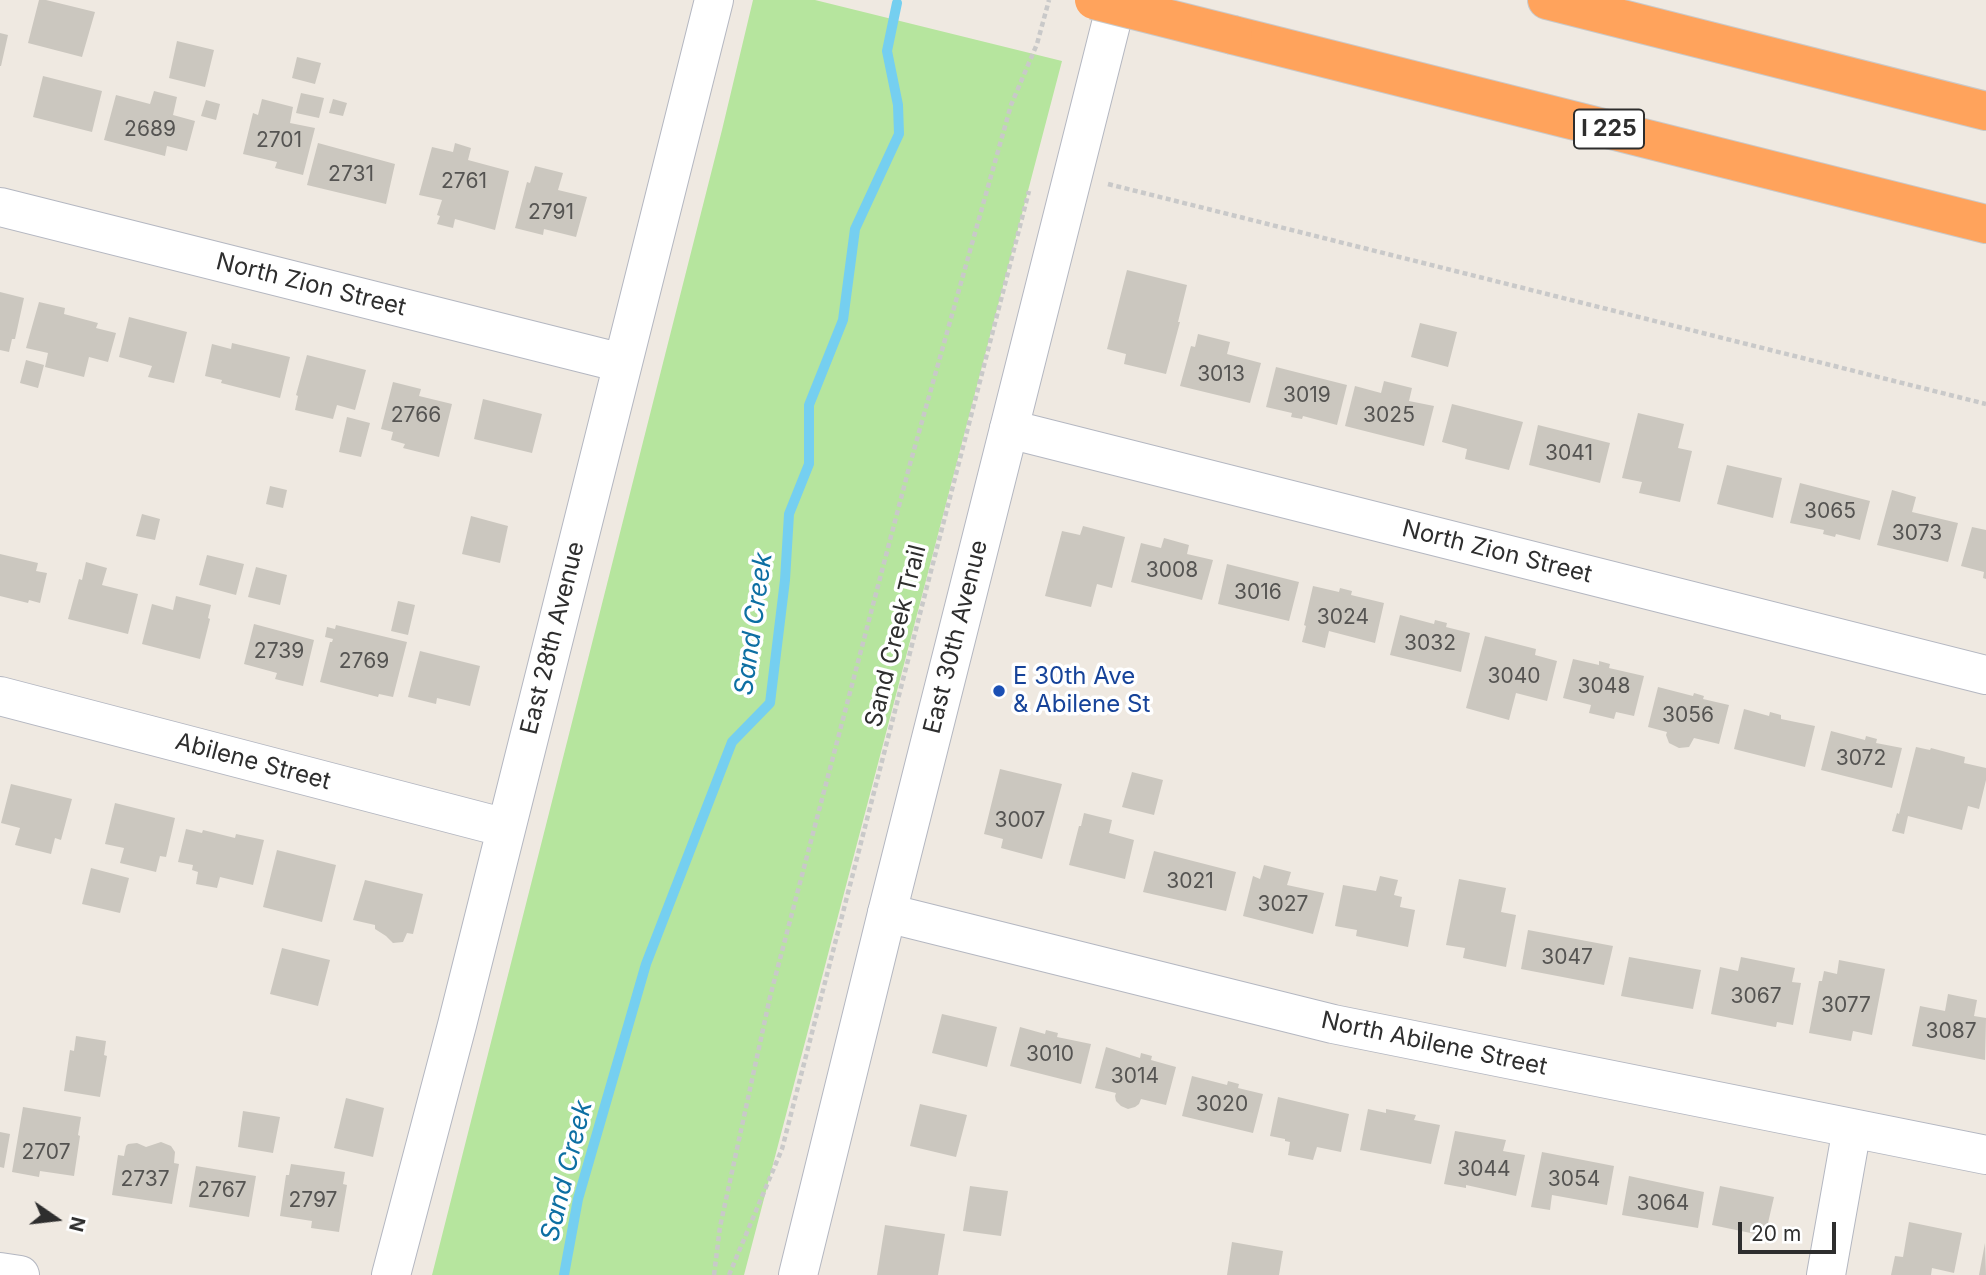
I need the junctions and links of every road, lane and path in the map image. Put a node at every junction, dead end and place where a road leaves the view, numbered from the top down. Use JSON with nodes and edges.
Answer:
{"nodes":[{"id":1,"x":714,"y":0,"type":"edge"},
{"id":2,"x":1049,"y":0,"type":"edge"},
{"id":3,"x":1094,"y":0,"type":"edge"},
{"id":4,"x":1117,"y":0,"type":"edge"},
{"id":5,"x":1547,"y":0,"type":"edge"},
{"id":6,"x":1986,"y":111,"type":"edge"},
{"id":7,"x":1117,"y":186,"type":"dead end"},
{"id":8,"x":1029,"y":189,"type":"dead end"},
{"id":9,"x":0,"y":207,"type":"edge"},
{"id":10,"x":1986,"y":224,"type":"edge"},
{"id":11,"x":622,"y":363,"type":"junction"},
{"id":12,"x":1986,"y":404,"type":"edge"},
{"id":13,"x":1009,"y":429,"type":"junction"},
{"id":14,"x":1986,"y":675,"type":"edge"},
{"id":15,"x":0,"y":696,"type":"edge"},
{"id":16,"x":506,"y":828,"type":"junction"},
{"id":17,"x":887,"y":913,"type":"junction"},
{"id":18,"x":1852,"y":1128,"type":"junction"},
{"id":19,"x":1986,"y":1155,"type":"edge"},
{"id":20,"x":0,"y":1272,"type":"edge"},
{"id":21,"x":20,"y":1275,"type":"edge"},
{"id":22,"x":391,"y":1275,"type":"edge"},
{"id":23,"x":714,"y":1275,"type":"edge"},
{"id":24,"x":729,"y":1275,"type":"edge"},
{"id":25,"x":799,"y":1275,"type":"edge"},
{"id":26,"x":1826,"y":1275,"type":"edge"}],
"edges":[{"from":1,"to":11,"type":"street","name":"East 28th Avenue"},
{"from":2,"to":23,"type":"path"},
{"from":3,"to":10,"type":"highway","number":"I 225","bridge":true},
{"from":4,"to":13,"type":"street","name":"East 30th Avenue"},
{"from":5,"to":6,"type":"highway"},
{"from":7,"to":12,"type":"path"},
{"from":8,"to":24,"type":"path","name":"Sand Creek Trail"},
{"from":9,"to":11,"type":"street","name":"North Zion Street"},
{"from":11,"to":16,"type":"street","name":"East 28th Avenue"},
{"from":13,"to":14,"type":"street","name":"North Zion Street"},
{"from":13,"to":17,"type":"street","name":"East 30th Avenue"},
{"from":15,"to":16,"type":"street","name":"Abilene Street"},
{"from":16,"to":22,"type":"street","name":"East 28th Avenue"},
{"from":17,"to":18,"type":"street","name":"North Abilene Street"},
{"from":17,"to":25,"type":"street","name":"East 30th Avenue"},
{"from":18,"to":19,"type":"street","name":"North Abilene Street"},
{"from":18,"to":26,"type":"street"},
{"from":20,"to":21,"type":"street"}]}
